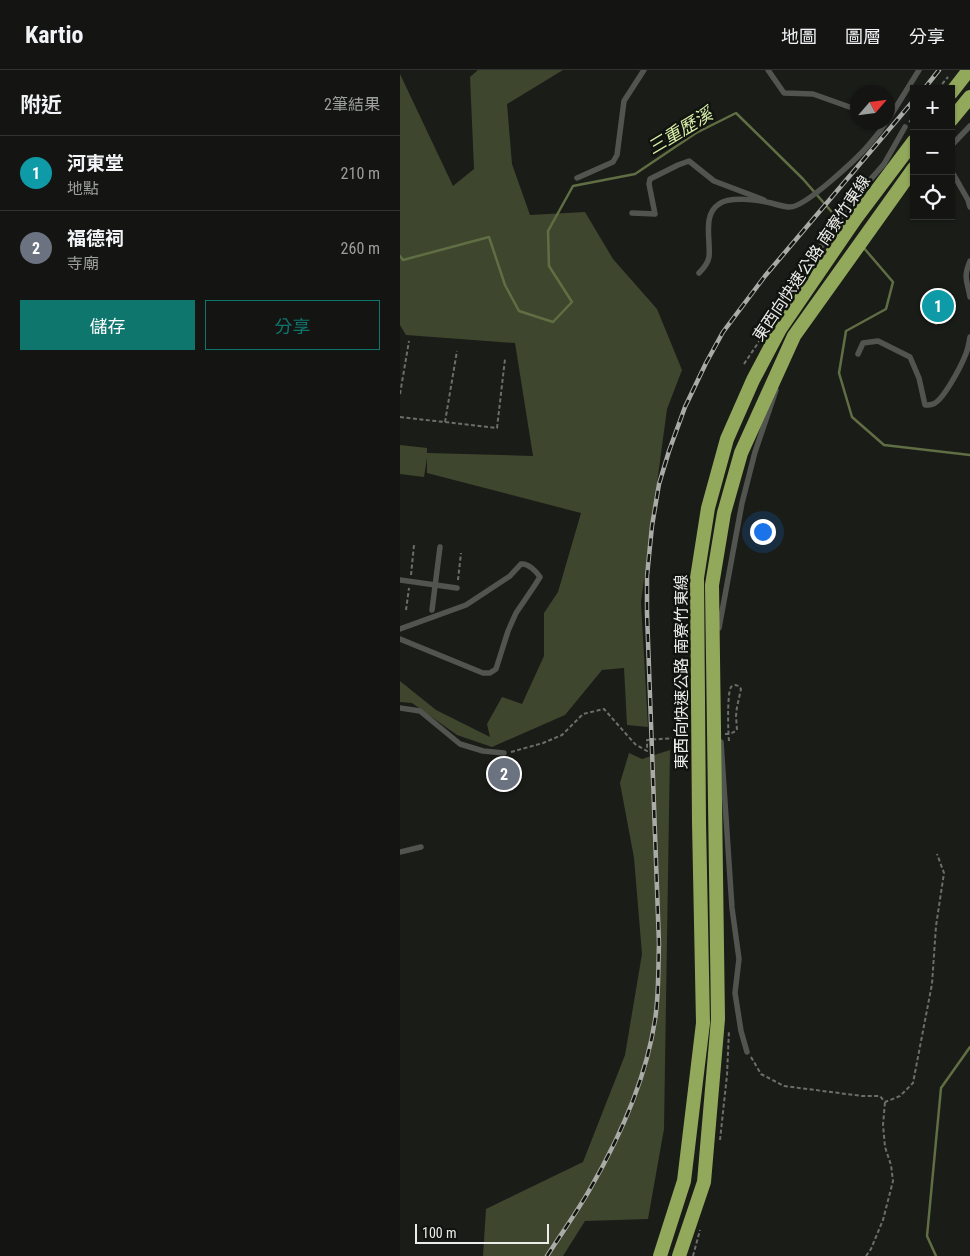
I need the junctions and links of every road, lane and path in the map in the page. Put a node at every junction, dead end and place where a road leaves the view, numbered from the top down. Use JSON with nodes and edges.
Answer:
{"nodes":[{"id":1,"x":644,"y":70,"type":"edge"},
{"id":2,"x":768,"y":70,"type":"edge"},
{"id":3,"x":919,"y":70,"type":"edge"},
{"id":4,"x":969,"y":70,"type":"edge"},
{"id":5,"x":948,"y":77,"type":"dead end"},
{"id":6,"x":941,"y":85,"type":"edge"},
{"id":7,"x":955,"y":87,"type":"edge"},
{"id":8,"x":970,"y":97,"type":"edge"},
{"id":9,"x":850,"y":107,"type":"edge"},
{"id":10,"x":895,"y":109,"type":"edge"},
{"id":11,"x":955,"y":115,"type":"edge"},
{"id":12,"x":970,"y":126,"type":"edge"},
{"id":13,"x":905,"y":128,"type":"dead end"},
{"id":14,"x":880,"y":130,"type":"edge"},
{"id":15,"x":955,"y":142,"type":"edge"},
{"id":16,"x":910,"y":146,"type":"edge"},
{"id":17,"x":910,"y":174,"type":"edge"},
{"id":18,"x":954,"y":175,"type":"edge"},
{"id":19,"x":576,"y":178,"type":"dead end"},
{"id":20,"x":773,"y":204,"type":"junction"},
{"id":21,"x":970,"y":207,"type":"edge"},
{"id":22,"x":632,"y":213,"type":"dead end"},
{"id":23,"x":970,"y":261,"type":"edge"},
{"id":24,"x":699,"y":273,"type":"dead end"},
{"id":25,"x":970,"y":297,"type":"edge"},
{"id":26,"x":795,"y":320,"type":"dead end"},
{"id":27,"x":793,"y":329,"type":"dead end"},
{"id":28,"x":970,"y":337,"type":"edge"},
{"id":29,"x":409,"y":341,"type":"dead end"},
{"id":30,"x":457,"y":351,"type":"dead end"},
{"id":31,"x":858,"y":354,"type":"dead end"},
{"id":32,"x":504,"y":359,"type":"dead end"},
{"id":33,"x":400,"y":394,"type":"edge"},
{"id":34,"x":400,"y":417,"type":"edge"},
{"id":35,"x":445,"y":422,"type":"junction"},
{"id":36,"x":414,"y":545,"type":"dead end"},
{"id":37,"x":440,"y":547,"type":"dead end"},
{"id":38,"x":461,"y":553,"type":"dead end"},
{"id":39,"x":400,"y":580,"type":"edge"},
{"id":40,"x":410,"y":582,"type":"junction"},
{"id":41,"x":435,"y":585,"type":"junction"},
{"id":42,"x":457,"y":588,"type":"joint"},
{"id":43,"x":406,"y":610,"type":"dead end"},
{"id":44,"x":432,"y":610,"type":"dead end"},
{"id":45,"x":400,"y":629,"type":"edge"},
{"id":46,"x":400,"y":639,"type":"edge"},
{"id":47,"x":400,"y":708,"type":"edge"},
{"id":48,"x":731,"y":734,"type":"dead end"},
{"id":49,"x":647,"y":740,"type":"dead end"},
{"id":50,"x":728,"y":747,"type":"dead end"},
{"id":51,"x":504,"y":754,"type":"joint"},
{"id":52,"x":421,"y":847,"type":"dead end"},
{"id":53,"x":400,"y":852,"type":"edge"},
{"id":54,"x":937,"y":854,"type":"dead end"},
{"id":55,"x":747,"y":1052,"type":"joint"},
{"id":56,"x":885,"y":1102,"type":"junction"},
{"id":57,"x":680,"y":1252,"type":"edge"},
{"id":58,"x":660,"y":1256,"type":"edge"},
{"id":59,"x":866,"y":1256,"type":"edge"}],
"edges":[{"from":1,"to":19,"type":"lane"},
{"from":2,"to":9,"type":"lane"},
{"from":3,"to":10,"type":"lane"},
{"from":4,"to":7,"type":"highway"},
{"from":5,"to":6,"type":"path"},
{"from":8,"to":11,"type":"highway"},
{"from":12,"to":15,"type":"lane"},
{"from":13,"to":26,"type":"lane"},
{"from":14,"to":20,"type":"lane"},
{"from":16,"to":58,"type":"highway","name":"東西向快速公路 南寮竹東線"},
{"from":17,"to":57,"type":"highway","name":"東西向快速公路 南寮竹東線"},
{"from":18,"to":21,"type":"lane"},
{"from":20,"to":22,"type":"lane"},
{"from":20,"to":24,"type":"lane"},
{"from":23,"to":25,"type":"lane"},
{"from":27,"to":55,"type":"lane"},
{"from":28,"to":31,"type":"lane"},
{"from":29,"to":33,"type":"path"},
{"from":30,"to":35,"type":"path"},
{"from":32,"to":35,"type":"path"},
{"from":34,"to":35,"type":"path"},
{"from":36,"to":40,"type":"path"},
{"from":37,"to":41,"type":"lane"},
{"from":38,"to":42,"type":"path"},
{"from":39,"to":40,"type":"lane"},
{"from":40,"to":41,"type":"lane"},
{"from":40,"to":43,"type":"path"},
{"from":41,"to":42,"type":"lane"},
{"from":41,"to":44,"type":"lane"},
{"from":45,"to":46,"type":"lane"},
{"from":47,"to":51,"type":"lane"},
{"from":48,"to":50,"type":"path"},
{"from":49,"to":51,"type":"path"},
{"from":52,"to":53,"type":"lane"},
{"from":54,"to":56,"type":"path"},
{"from":55,"to":56,"type":"path"},
{"from":56,"to":59,"type":"path"}]}
